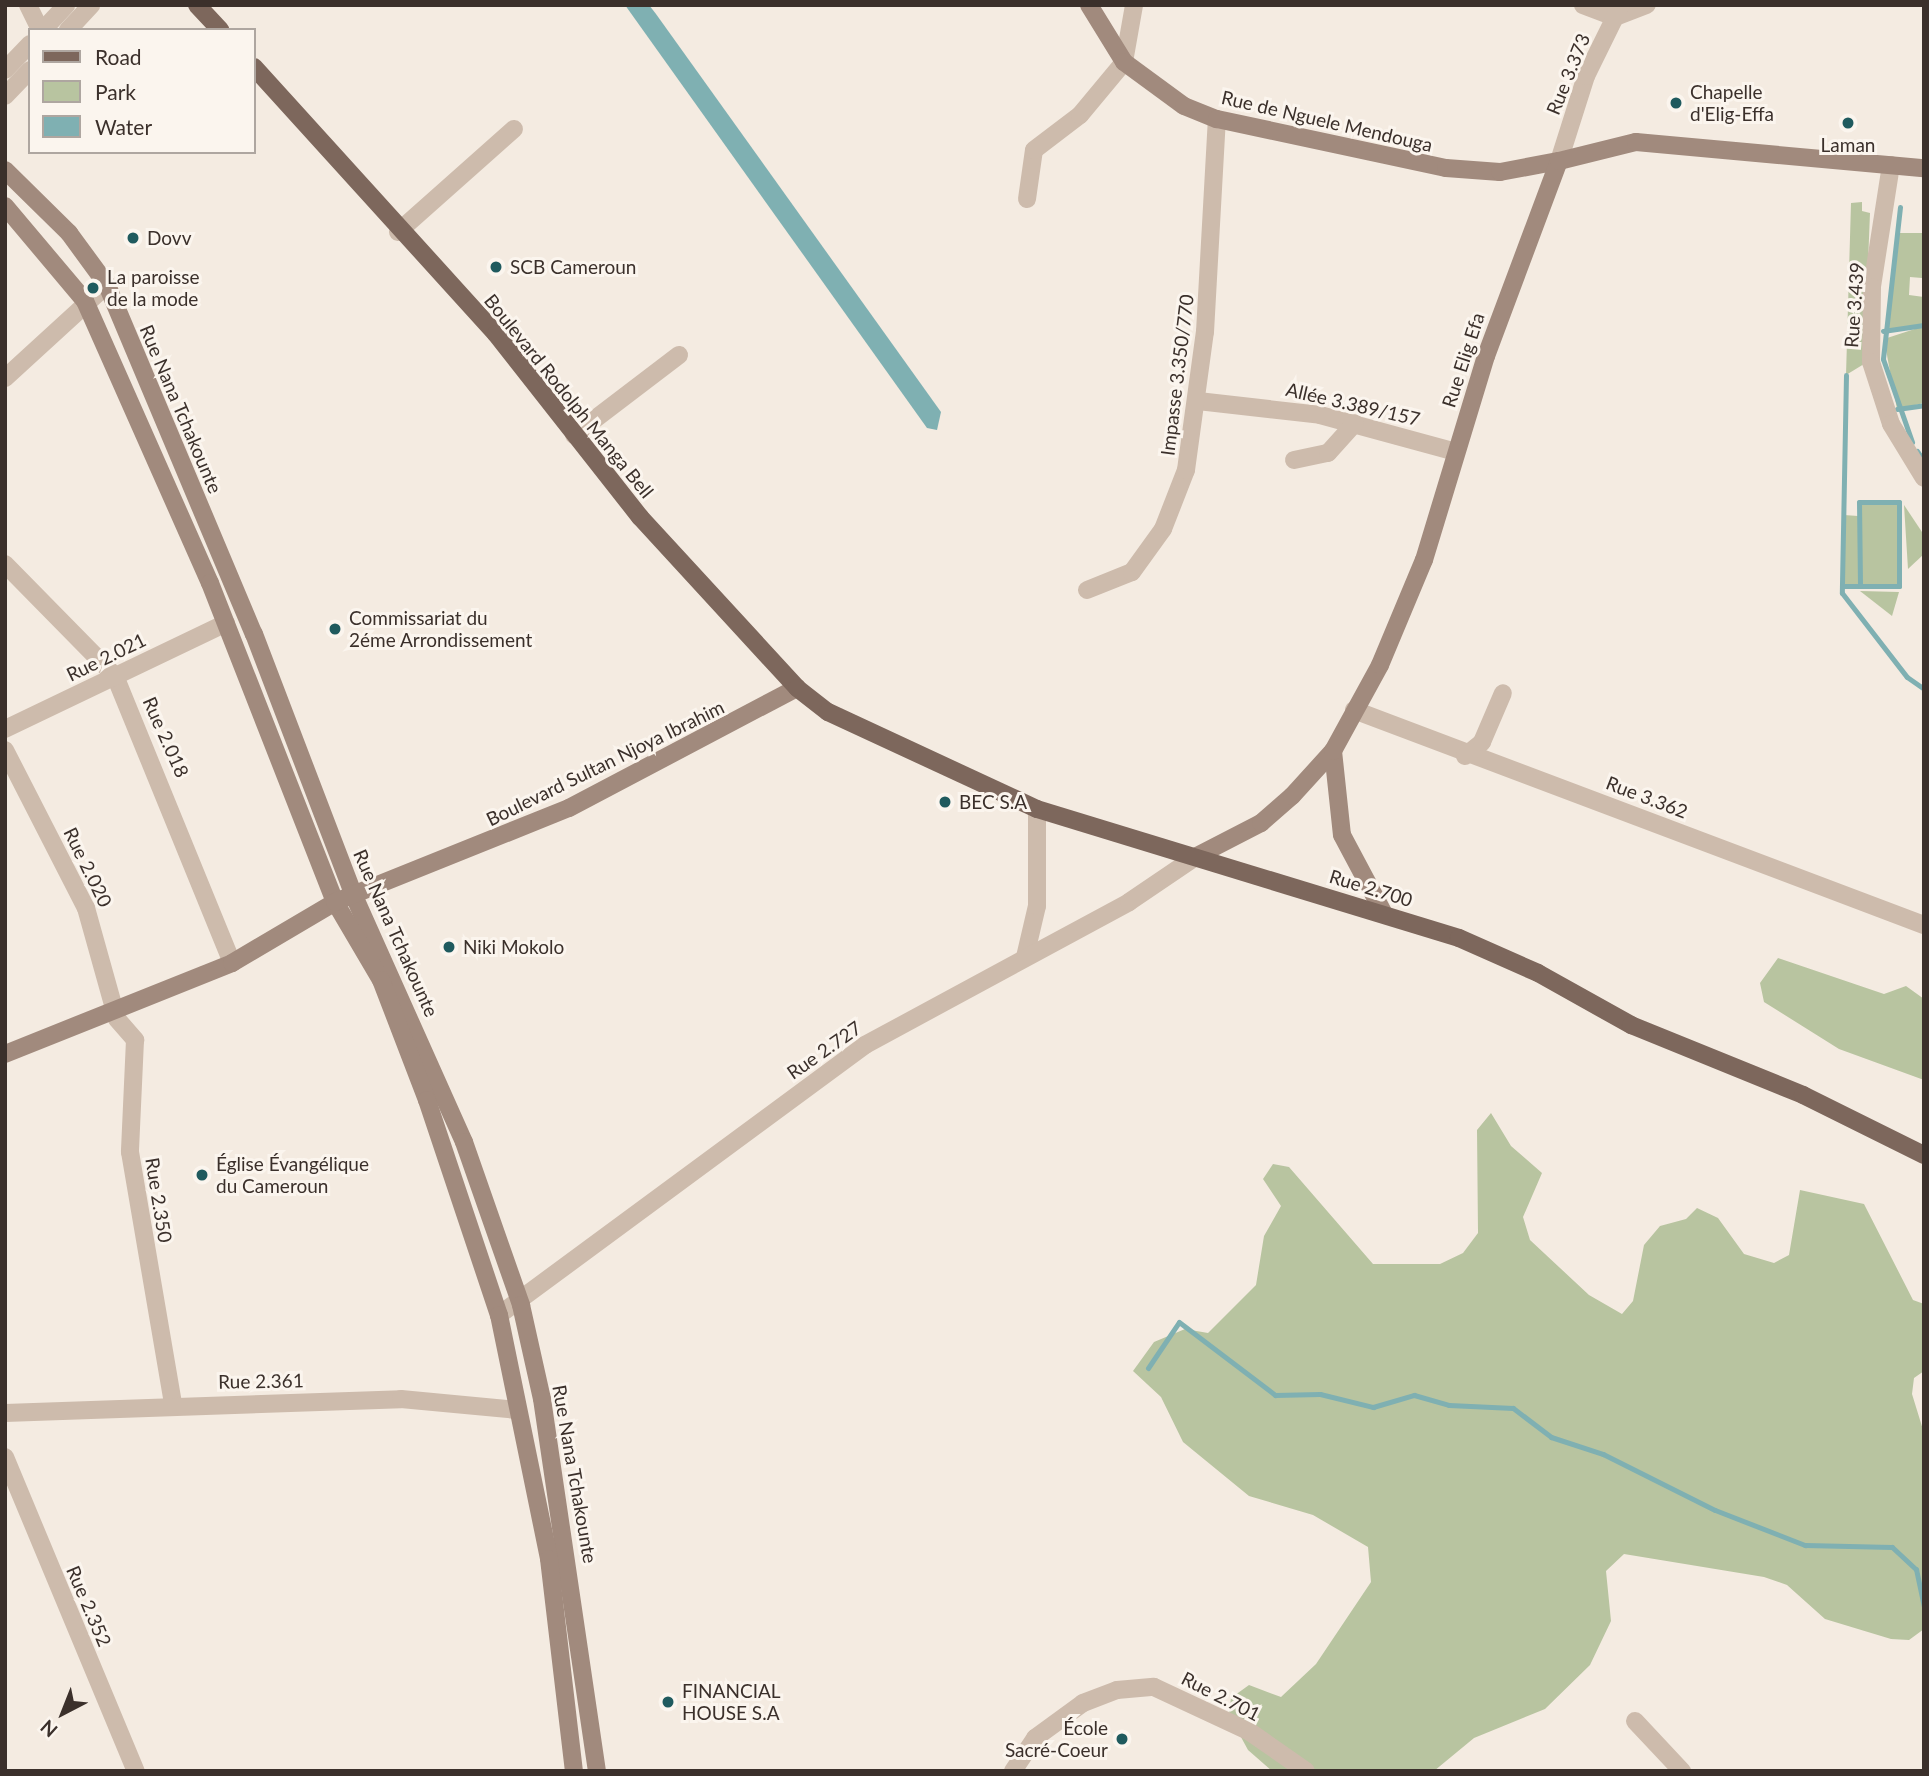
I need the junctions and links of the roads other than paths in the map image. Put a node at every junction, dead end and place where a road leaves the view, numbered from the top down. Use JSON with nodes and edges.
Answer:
{"nodes":[{"id":1,"x":28,"y":5,"type":"edge"},
{"id":2,"x":66,"y":5,"type":"edge"},
{"id":3,"x":91,"y":5,"type":"edge"},
{"id":4,"x":197,"y":5,"type":"edge"},
{"id":5,"x":1089,"y":5,"type":"edge"},
{"id":6,"x":1134,"y":5,"type":"edge"},
{"id":7,"x":1583,"y":5,"type":"edge"},
{"id":8,"x":1647,"y":5,"type":"edge"},
{"id":9,"x":1618,"y":11,"type":"edge"},
{"id":10,"x":40,"y":28,"type":"edge"},
{"id":11,"x":43,"y":28,"type":"edge"},
{"id":12,"x":70,"y":28,"type":"edge"},
{"id":13,"x":218,"y":28,"type":"edge"},
{"id":14,"x":28,"y":46,"type":"edge"},
{"id":15,"x":1124,"y":62,"type":"junction"},
{"id":16,"x":256,"y":69,"type":"edge"},
{"id":17,"x":5,"y":71,"type":"edge"},
{"id":18,"x":28,"y":72,"type":"edge"},
{"id":19,"x":5,"y":96,"type":"edge"},
{"id":20,"x":1217,"y":119,"type":"junction"},
{"id":21,"x":514,"y":129,"type":"dead end"},
{"id":22,"x":1559,"y":160,"type":"junction"},
{"id":23,"x":1891,"y":165,"type":"junction"},
{"id":24,"x":1924,"y":169,"type":"edge"},
{"id":25,"x":5,"y":170,"type":"edge"},
{"id":26,"x":1027,"y":199,"type":"dead end"},
{"id":27,"x":5,"y":206,"type":"edge"},
{"id":28,"x":398,"y":232,"type":"junction"},
{"id":29,"x":107,"y":285,"type":"junction"},
{"id":30,"x":85,"y":301,"type":"junction"},
{"id":31,"x":679,"y":355,"type":"dead end"},
{"id":32,"x":5,"y":378,"type":"edge"},
{"id":33,"x":1198,"y":401,"type":"junction"},
{"id":34,"x":1355,"y":423,"type":"junction"},
{"id":35,"x":574,"y":435,"type":"junction"},
{"id":36,"x":1456,"y":452,"type":"junction"},
{"id":37,"x":1294,"y":460,"type":"dead end"},
{"id":38,"x":1924,"y":478,"type":"edge"},
{"id":39,"x":5,"y":564,"type":"edge"},
{"id":40,"x":229,"y":576,"type":"junction"},
{"id":41,"x":210,"y":583,"type":"junction"},
{"id":42,"x":1087,"y":590,"type":"dead end"},
{"id":43,"x":226,"y":623,"type":"junction"},
{"id":44,"x":114,"y":676,"type":"junction"},
{"id":45,"x":797,"y":688,"type":"junction"},
{"id":46,"x":1503,"y":694,"type":"dead end"},
{"id":47,"x":1354,"y":710,"type":"junction"},
{"id":48,"x":5,"y":729,"type":"edge"},
{"id":49,"x":5,"y":750,"type":"edge"},
{"id":50,"x":1333,"y":751,"type":"junction"},
{"id":51,"x":1465,"y":756,"type":"junction"},
{"id":52,"x":1037,"y":809,"type":"junction"},
{"id":53,"x":1197,"y":856,"type":"junction"},
{"id":54,"x":354,"y":896,"type":"junction"},
{"id":55,"x":335,"y":902,"type":"junction"},
{"id":56,"x":1382,"y":912,"type":"junction"},
{"id":57,"x":1924,"y":925,"type":"edge"},
{"id":58,"x":1025,"y":957,"type":"junction"},
{"id":59,"x":232,"y":963,"type":"junction"},
{"id":60,"x":119,"y":1007,"type":"junction"},
{"id":61,"x":5,"y":1054,"type":"edge"},
{"id":62,"x":426,"y":1074,"type":"junction"},
{"id":63,"x":1924,"y":1155,"type":"edge"},
{"id":64,"x":521,"y":1305,"type":"junction"},
{"id":65,"x":499,"y":1315,"type":"junction"},
{"id":66,"x":173,"y":1403,"type":"junction"},
{"id":67,"x":517,"y":1410,"type":"junction"},
{"id":68,"x":5,"y":1413,"type":"edge"},
{"id":69,"x":5,"y":1457,"type":"edge"},
{"id":70,"x":1635,"y":1721,"type":"dead end"},
{"id":71,"x":136,"y":1771,"type":"edge"},
{"id":72,"x":575,"y":1771,"type":"edge"},
{"id":73,"x":597,"y":1771,"type":"edge"},
{"id":74,"x":1013,"y":1771,"type":"edge"},
{"id":75,"x":1306,"y":1771,"type":"edge"},
{"id":76,"x":1682,"y":1771,"type":"edge"}],
"edges":[{"from":1,"to":10,"type":"street"},
{"from":2,"to":11,"type":"street"},
{"from":3,"to":12,"type":"street"},
{"from":4,"to":13,"type":"main road"},
{"from":5,"to":15,"type":"main road","name":"Rue de Nguele Mendouga"},
{"from":6,"to":15,"type":"street"},
{"from":7,"to":9,"type":"street"},
{"from":8,"to":9,"type":"street"},
{"from":9,"to":22,"type":"street","name":"Rue 3.373"},
{"from":14,"to":17,"type":"street"},
{"from":15,"to":20,"type":"main road","name":"Rue de Nguele Mendouga"},
{"from":15,"to":26,"type":"street"},
{"from":16,"to":28,"type":"main road","name":"Boulevard Rodolph Manga Bell"},
{"from":18,"to":19,"type":"street"},
{"from":20,"to":22,"type":"main road","name":"Rue de Nguele Mendouga"},
{"from":20,"to":33,"type":"street","name":"Impasse 3.350/770"},
{"from":21,"to":28,"type":"street"},
{"from":22,"to":23,"type":"main road"},
{"from":22,"to":36,"type":"main road","name":"Rue Elig Efa"},
{"from":23,"to":24,"type":"main road"},
{"from":23,"to":38,"type":"street","name":"Rue 3.439"},
{"from":25,"to":29,"type":"main road","name":"Rue Nana Tchakounte"},
{"from":27,"to":30,"type":"main road","name":"Rue Nana Tchakounte"},
{"from":28,"to":35,"type":"main road","name":"Boulevard Rodolph Manga Bell"},
{"from":29,"to":30,"type":"street"},
{"from":29,"to":40,"type":"main road","name":"Rue Nana Tchakounte"},
{"from":30,"to":32,"type":"street"},
{"from":30,"to":41,"type":"main road","name":"Rue Nana Tchakounte"},
{"from":31,"to":35,"type":"street"},
{"from":33,"to":34,"type":"street","name":"Allée 3.389/157"},
{"from":33,"to":42,"type":"street","name":"Impasse 3.350/770"},
{"from":34,"to":36,"type":"street","name":"Allée 3.389/157"},
{"from":34,"to":37,"type":"street"},
{"from":35,"to":45,"type":"main road","name":"Boulevard Rodolph Manga Bell"},
{"from":36,"to":47,"type":"main road","name":"Rue Elig Efa"},
{"from":39,"to":44,"type":"street","name":"Rue 2.018"},
{"from":40,"to":41,"type":"main road"},
{"from":40,"to":54,"type":"main road","name":"Rue Nana Tchakounte"},
{"from":41,"to":43,"type":"main road","name":"Rue Nana Tchakounte"},
{"from":43,"to":44,"type":"street","name":"Rue 2.021"},
{"from":43,"to":55,"type":"main road","name":"Rue Nana Tchakounte"},
{"from":44,"to":48,"type":"street","name":"Rue 2.021"},
{"from":44,"to":59,"type":"street","name":"Rue 2.018"},
{"from":45,"to":52,"type":"main road","name":"Rue 2.700"},
{"from":45,"to":54,"type":"main road","name":"Boulevard Sultan Njoya Ibrahim"},
{"from":46,"to":51,"type":"street"},
{"from":47,"to":50,"type":"main road","name":"Rue Elig Efa"},
{"from":47,"to":51,"type":"street","name":"Rue 3.362"},
{"from":49,"to":60,"type":"street","name":"Rue 2.020"},
{"from":50,"to":53,"type":"main road","name":"Rue Elig Efa"},
{"from":50,"to":56,"type":"main road"},
{"from":51,"to":57,"type":"street","name":"Rue 3.362"},
{"from":52,"to":53,"type":"main road","name":"Rue 2.700"},
{"from":52,"to":58,"type":"street"},
{"from":53,"to":56,"type":"main road","name":"Rue 2.700"},
{"from":53,"to":58,"type":"street","name":"Rue 2.727"},
{"from":54,"to":55,"type":"main road","name":"Boulevard Sultan Njoya Ibrahim"},
{"from":54,"to":62,"type":"main road","name":"Rue Nana Tchakounte"},
{"from":55,"to":59,"type":"main road","name":"Boulevard Sultan Njoya Ibrahim"},
{"from":55,"to":62,"type":"main road","name":"Rue Nana Tchakounte"},
{"from":56,"to":63,"type":"main road","name":"Rue 2.700"},
{"from":58,"to":64,"type":"street","name":"Rue 2.727"},
{"from":59,"to":60,"type":"main road","name":"Boulevard Sultan Njoya Ibrahim"},
{"from":60,"to":61,"type":"main road","name":"Boulevard Sultan Njoya Ibrahim"},
{"from":60,"to":66,"type":"street","name":"Rue 2.350"},
{"from":62,"to":64,"type":"main road","name":"Rue Nana Tchakounte"},
{"from":62,"to":65,"type":"main road","name":"Rue Nana Tchakounte"},
{"from":64,"to":65,"type":"street","name":"Rue 2.727"},
{"from":64,"to":73,"type":"main road","name":"Rue Nana Tchakounte"},
{"from":65,"to":67,"type":"main road","name":"Rue Nana Tchakounte"},
{"from":66,"to":67,"type":"street","name":"Rue 2.361"},
{"from":66,"to":68,"type":"street","name":"Rue 2.361"},
{"from":67,"to":72,"type":"main road","name":"Rue Nana Tchakounte"},
{"from":69,"to":71,"type":"street","name":"Rue 2.352"},
{"from":70,"to":76,"type":"street"},
{"from":74,"to":75,"type":"street","name":"Rue 2.701"}]}
